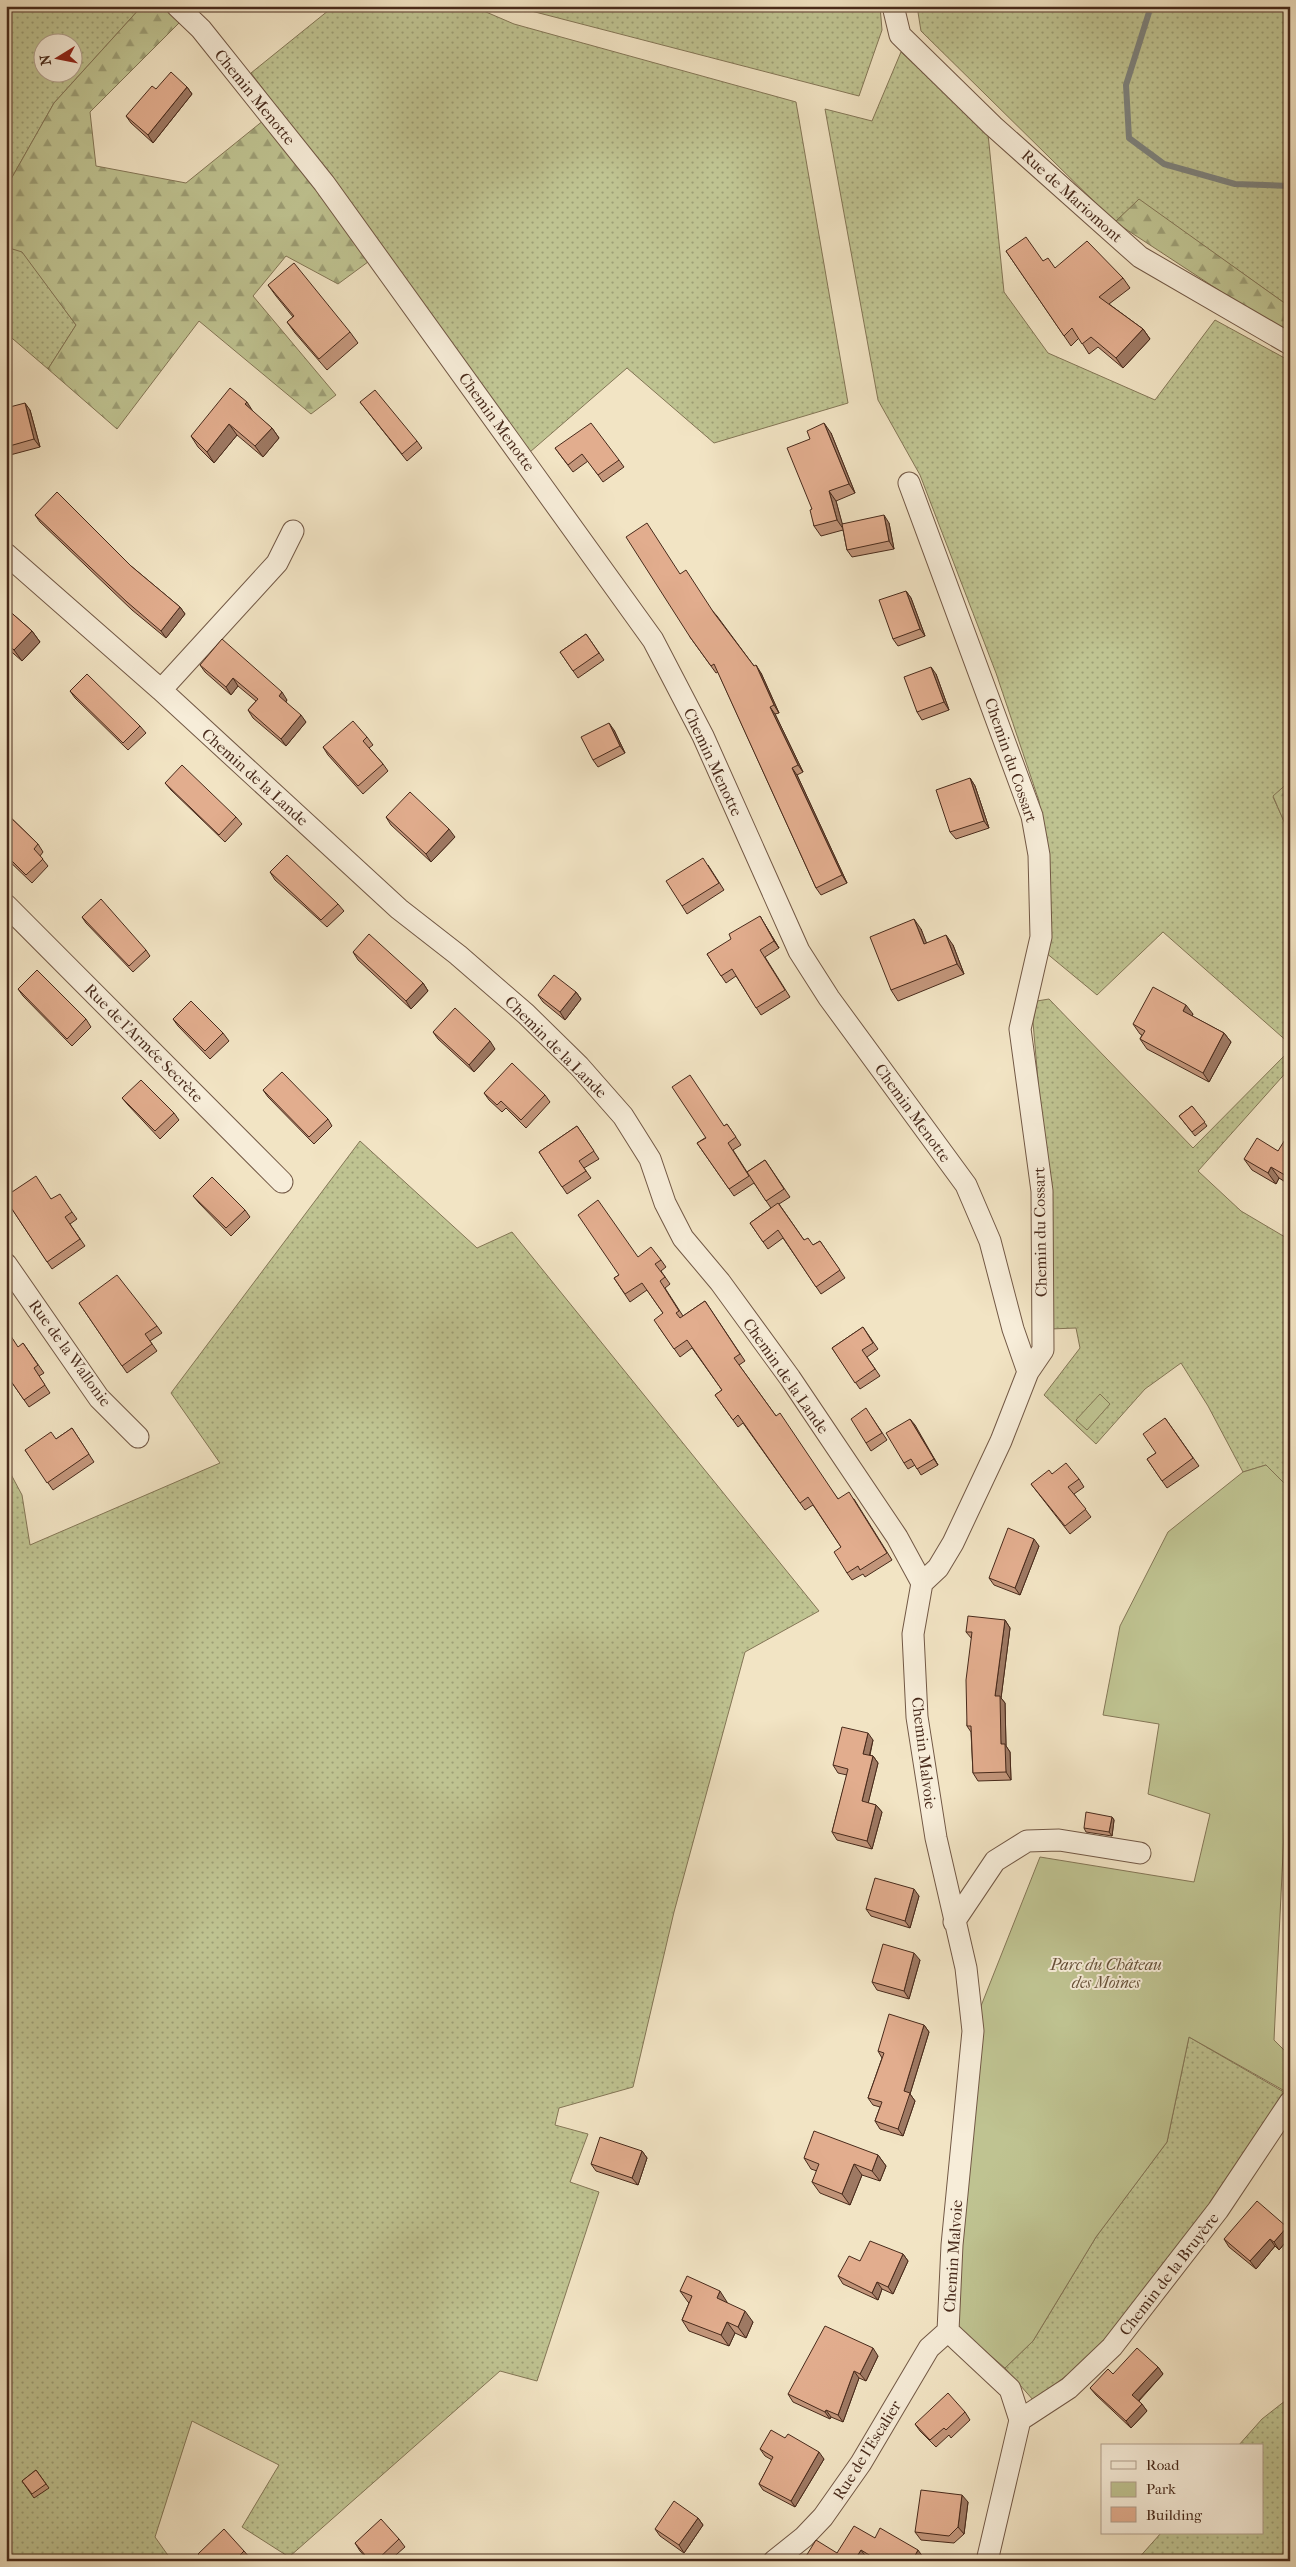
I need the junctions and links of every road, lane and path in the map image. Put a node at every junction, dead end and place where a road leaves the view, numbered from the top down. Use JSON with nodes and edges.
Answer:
{"nodes":[{"id":1,"x":177,"y":6,"type":"edge"},
{"id":2,"x":893,"y":6,"type":"edge"},
{"id":3,"x":1290,"y":344,"type":"edge"},
{"id":4,"x":909,"y":483,"type":"dead end"},
{"id":5,"x":293,"y":530,"type":"dead end"},
{"id":6,"x":6,"y":554,"type":"edge"},
{"id":7,"x":161,"y":690,"type":"junction"},
{"id":8,"x":6,"y":904,"type":"edge"},
{"id":9,"x":282,"y":1182,"type":"dead end"},
{"id":10,"x":6,"y":1264,"type":"edge"},
{"id":11,"x":1028,"y":1372,"type":"junction"},
{"id":12,"x":138,"y":1437,"type":"dead end"},
{"id":13,"x":922,"y":1583,"type":"junction"},
{"id":14,"x":1140,"y":1853,"type":"dead end"},
{"id":15,"x":954,"y":1922,"type":"junction"},
{"id":16,"x":1290,"y":2102,"type":"edge"},
{"id":17,"x":948,"y":2331,"type":"junction"},
{"id":18,"x":1020,"y":2420,"type":"junction"},
{"id":19,"x":774,"y":2561,"type":"edge"},
{"id":20,"x":987,"y":2561,"type":"edge"}],
"edges":[{"from":1,"to":11,"type":"street","name":"Chemin Menotte"},
{"from":2,"to":3,"type":"street","name":"Rue de Mariomont"},
{"from":4,"to":11,"type":"street","name":"Chemin du Cossart"},
{"from":5,"to":7,"type":"street"},
{"from":6,"to":7,"type":"street","name":"Chemin de la Lande"},
{"from":7,"to":13,"type":"street","name":"Chemin de la Lande"},
{"from":8,"to":9,"type":"street","name":"Rue de l'Armée Secrète"},
{"from":10,"to":12,"type":"street","name":"Rue de la Wallonie"},
{"from":11,"to":13,"type":"street"},
{"from":13,"to":15,"type":"street","name":"Chemin Malvoie"},
{"from":14,"to":15,"type":"street"},
{"from":15,"to":17,"type":"street","name":"Chemin Malvoie"},
{"from":16,"to":18,"type":"street","name":"Chemin de la Bruyère"},
{"from":17,"to":18,"type":"street","name":"Chemin Malvoie"},
{"from":17,"to":19,"type":"street","name":"Rue de l'Escalier"},
{"from":18,"to":20,"type":"street"}]}
